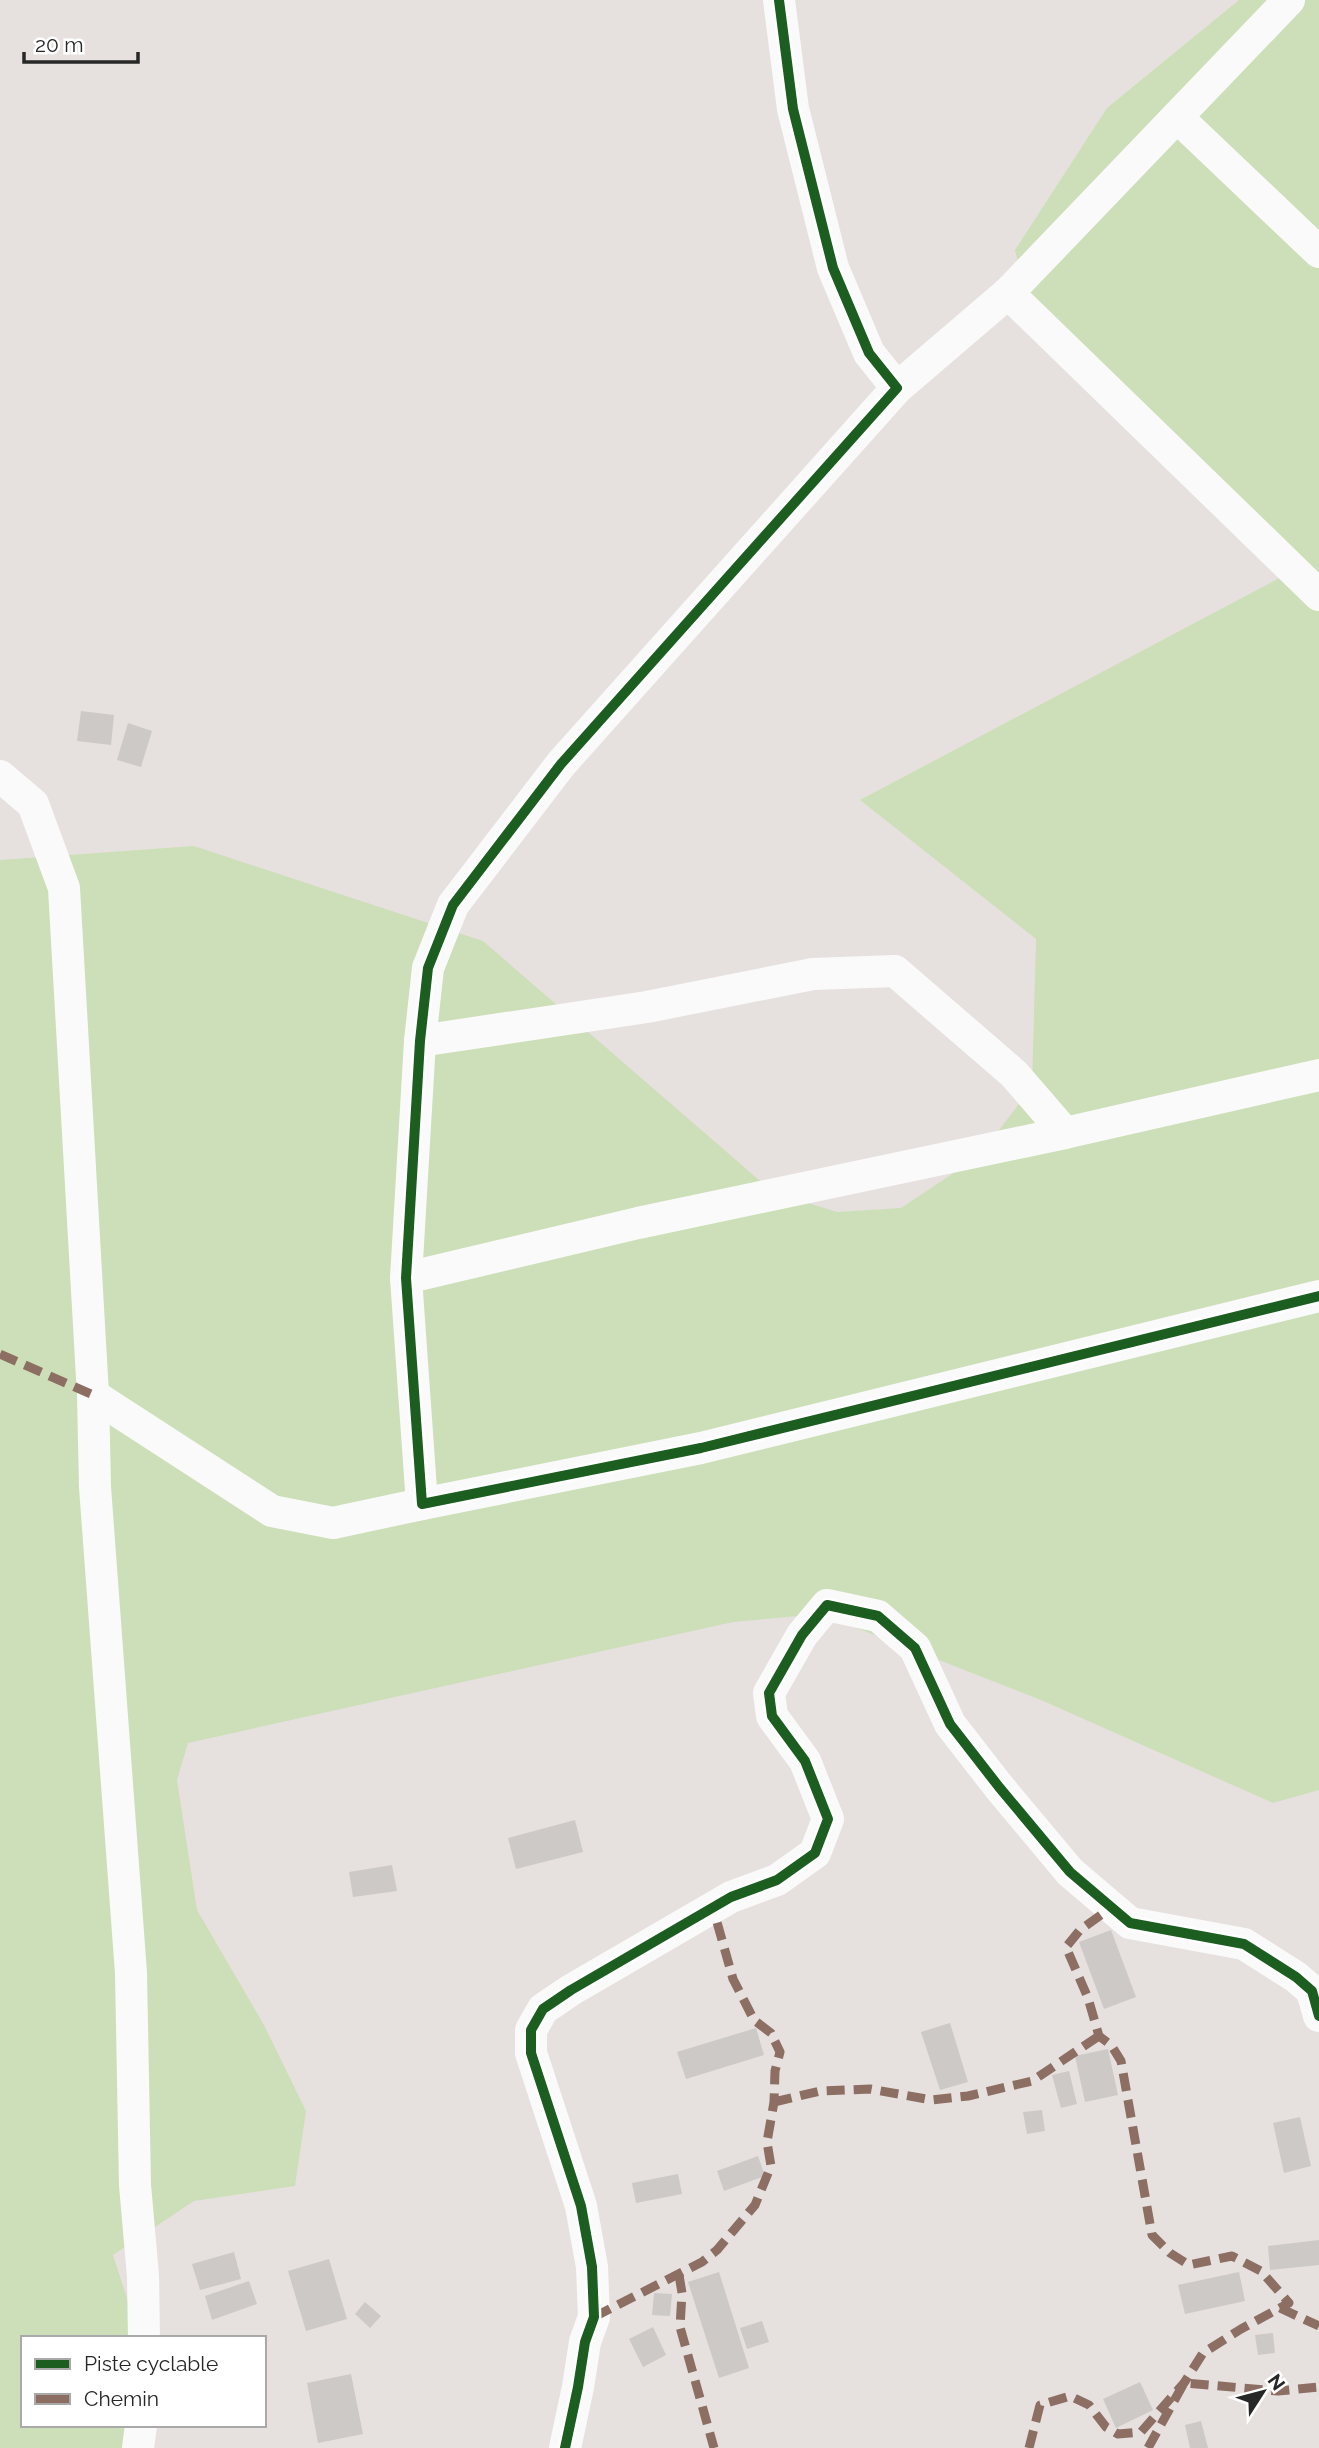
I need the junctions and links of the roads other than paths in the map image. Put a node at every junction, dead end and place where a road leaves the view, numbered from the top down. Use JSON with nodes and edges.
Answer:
{"nodes":[{"id":1,"x":779,"y":0,"type":"edge"},
{"id":2,"x":1289,"y":0,"type":"edge"},
{"id":3,"x":1177,"y":117,"type":"junction"},
{"id":4,"x":1319,"y":252,"type":"edge"},
{"id":5,"x":1008,"y":293,"type":"junction"},
{"id":6,"x":897,"y":388,"type":"junction"},
{"id":7,"x":1319,"y":595,"type":"edge"},
{"id":8,"x":0,"y":776,"type":"edge"},
{"id":9,"x":420,"y":1041,"type":"junction"},
{"id":10,"x":1319,"y":1075,"type":"edge"},
{"id":11,"x":1065,"y":1133,"type":"junction"},
{"id":12,"x":406,"y":1278,"type":"junction"},
{"id":13,"x":1319,"y":1296,"type":"edge"},
{"id":14,"x":93,"y":1395,"type":"junction"},
{"id":15,"x":422,"y":1504,"type":"junction"},
{"id":16,"x":1319,"y":2015,"type":"edge"},
{"id":17,"x":144,"y":2336,"type":"edge"},
{"id":18,"x":141,"y":2427,"type":"edge"},
{"id":19,"x":138,"y":2448,"type":"edge"},
{"id":20,"x":565,"y":2448,"type":"edge"}],
"edges":[{"from":1,"to":6,"type":"street"},
{"from":2,"to":3,"type":"street"},
{"from":3,"to":4,"type":"street"},
{"from":3,"to":5,"type":"street"},
{"from":5,"to":6,"type":"street"},
{"from":5,"to":7,"type":"street"},
{"from":6,"to":9,"type":"street"},
{"from":8,"to":14,"type":"street"},
{"from":9,"to":11,"type":"street"},
{"from":9,"to":12,"type":"street"},
{"from":10,"to":11,"type":"street"},
{"from":11,"to":12,"type":"street"},
{"from":12,"to":15,"type":"street"},
{"from":13,"to":15,"type":"street"},
{"from":14,"to":15,"type":"street"},
{"from":14,"to":17,"type":"street"},
{"from":16,"to":20,"type":"street"},
{"from":18,"to":19,"type":"street"}]}
